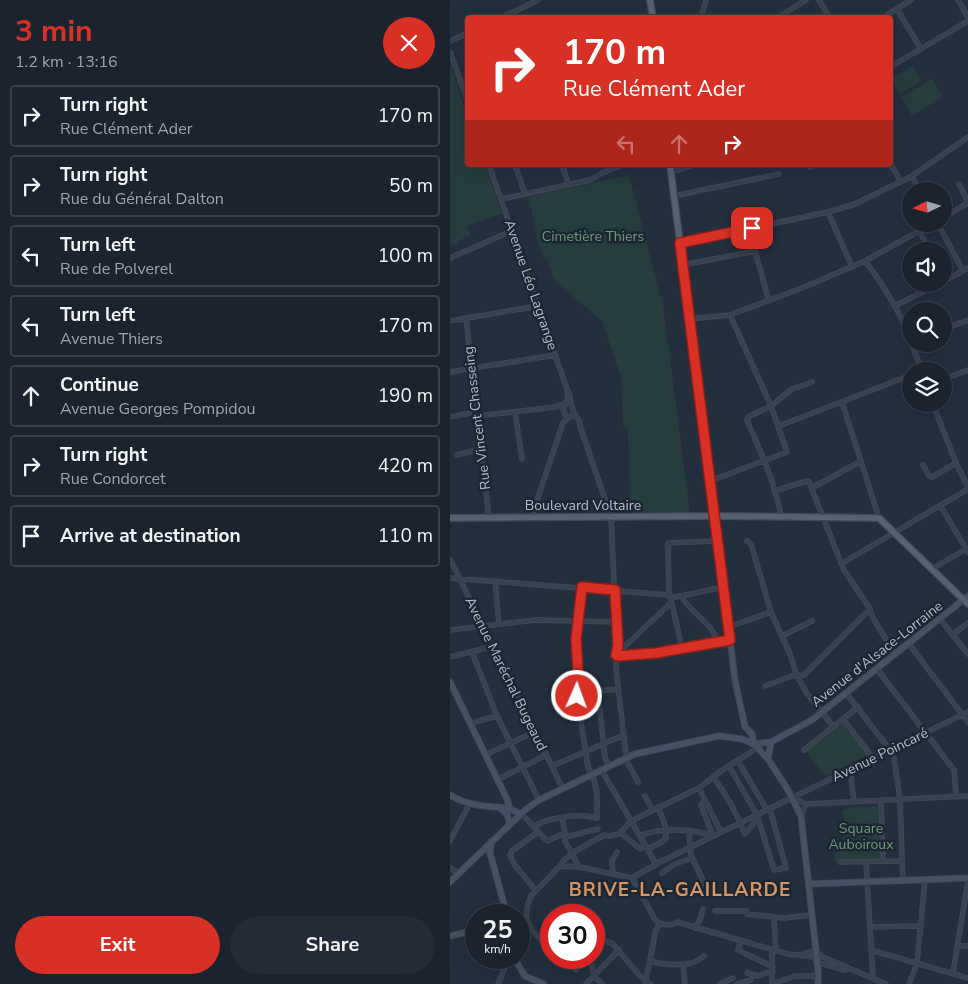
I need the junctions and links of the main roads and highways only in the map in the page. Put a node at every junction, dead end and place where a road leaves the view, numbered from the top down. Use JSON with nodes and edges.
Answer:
{"nodes":[{"id":1,"x":650,"y":0,"type":"edge"},
{"id":2,"x":652,"y":15,"type":"edge"},
{"id":3,"x":670,"y":168,"type":"edge"},
{"id":4,"x":715,"y":516,"type":"junction"},
{"id":5,"x":450,"y":518,"type":"edge"},
{"id":6,"x":967,"y":600,"type":"edge"},
{"id":7,"x":450,"y":682,"type":"edge"},
{"id":8,"x":771,"y":742,"type":"junction"},
{"id":9,"x":756,"y":746,"type":"junction"},
{"id":10,"x":768,"y":759,"type":"junction"},
{"id":11,"x":450,"y":795,"type":"edge"},
{"id":12,"x":500,"y":808,"type":"junction"},
{"id":13,"x":510,"y":809,"type":"junction"},
{"id":14,"x":521,"y":814,"type":"junction"},
{"id":15,"x":510,"y":824,"type":"junction"},
{"id":16,"x":491,"y":841,"type":"junction"},
{"id":17,"x":808,"y":877,"type":"junction"},
{"id":18,"x":968,"y":878,"type":"edge"},
{"id":19,"x":450,"y":882,"type":"edge"},
{"id":20,"x":825,"y":883,"type":"junction"},
{"id":21,"x":809,"y":884,"type":"junction"},
{"id":22,"x":504,"y":904,"type":"edge"},
{"id":23,"x":465,"y":933,"type":"edge"},
{"id":24,"x":450,"y":936,"type":"edge"},
{"id":25,"x":520,"y":969,"type":"edge"},
{"id":26,"x":544,"y":984,"type":"edge"},
{"id":27,"x":818,"y":984,"type":"edge"}],
"edges":[{"from":1,"to":2,"type":"main road"},
{"from":3,"to":4,"type":"main road"},
{"from":4,"to":5,"type":"main road","name":"Boulevard Voltaire"},
{"from":4,"to":6,"type":"main road","name":"Boulevard Voltaire"},
{"from":4,"to":9,"type":"main road"},
{"from":6,"to":8,"type":"main road","name":"Avenue d'Alsace-Lorraine"},
{"from":7,"to":13,"type":"main road"},
{"from":8,"to":9,"type":"main road"},
{"from":8,"to":10,"type":"main road"},
{"from":9,"to":10,"type":"main road"},
{"from":9,"to":14,"type":"main road"},
{"from":10,"to":17,"type":"main road"},
{"from":11,"to":12,"type":"main road"},
{"from":12,"to":13,"type":"main road"},
{"from":12,"to":15,"type":"main road"},
{"from":13,"to":14,"type":"main road"},
{"from":14,"to":15,"type":"main road"},
{"from":15,"to":16,"type":"main road"},
{"from":16,"to":19,"type":"main road"},
{"from":16,"to":22,"type":"main road"},
{"from":17,"to":20,"type":"main road"},
{"from":17,"to":21,"type":"main road"},
{"from":18,"to":20,"type":"main road"},
{"from":20,"to":21,"type":"main road"},
{"from":21,"to":27,"type":"main road"},
{"from":23,"to":24,"type":"main road"},
{"from":25,"to":26,"type":"main road"}]}
